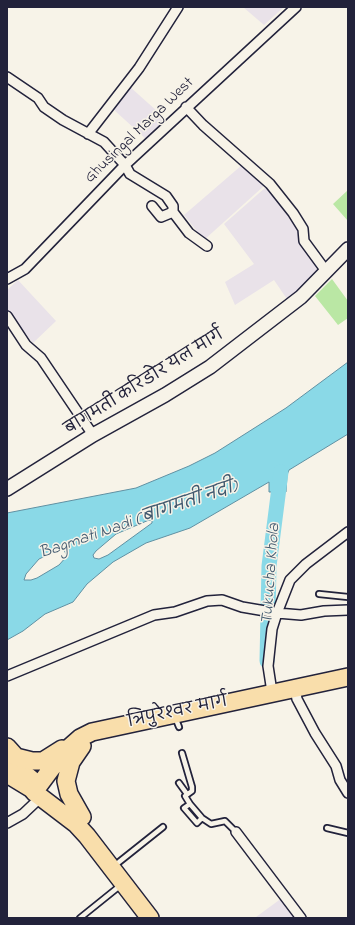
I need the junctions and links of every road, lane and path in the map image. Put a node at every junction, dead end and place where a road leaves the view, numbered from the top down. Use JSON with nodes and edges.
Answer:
{"nodes":[{"id":1,"x":178,"y":7,"type":"edge"},
{"id":2,"x":296,"y":7,"type":"edge"},
{"id":3,"x":7,"y":77,"type":"edge"},
{"id":4,"x":186,"y":107,"type":"junction"},
{"id":5,"x":88,"y":134,"type":"junction"},
{"id":6,"x":125,"y":164,"type":"junction"},
{"id":7,"x":152,"y":206,"type":"dead end"},
{"id":8,"x":173,"y":212,"type":"junction"},
{"id":9,"x":208,"y":246,"type":"dead end"},
{"id":10,"x":348,"y":249,"type":"edge"},
{"id":11,"x":326,"y":271,"type":"junction"},
{"id":12,"x":7,"y":279,"type":"edge"},
{"id":13,"x":7,"y":316,"type":"edge"},
{"id":14,"x":93,"y":435,"type":"junction"},
{"id":15,"x":7,"y":489,"type":"edge"},
{"id":16,"x":348,"y":532,"type":"edge"},
{"id":17,"x":319,"y":594,"type":"dead end"},
{"id":18,"x":348,"y":597,"type":"edge"},
{"id":19,"x":348,"y":610,"type":"edge"},
{"id":20,"x":274,"y":612,"type":"junction"},
{"id":21,"x":7,"y":676,"type":"edge"},
{"id":22,"x":347,"y":682,"type":"edge"},
{"id":23,"x":272,"y":692,"type":"junction"},
{"id":24,"x":296,"y":694,"type":"junction"},
{"id":25,"x":79,"y":744,"type":"junction"},
{"id":26,"x":7,"y":747,"type":"edge"},
{"id":27,"x":182,"y":754,"type":"dead end"},
{"id":28,"x":7,"y":758,"type":"edge"},
{"id":29,"x":7,"y":775,"type":"edge"},
{"id":30,"x":180,"y":784,"type":"dead end"},
{"id":31,"x":348,"y":793,"type":"edge"},
{"id":32,"x":38,"y":794,"type":"junction"},
{"id":33,"x":187,"y":794,"type":"junction"},
{"id":34,"x":190,"y":804,"type":"junction"},
{"id":35,"x":202,"y":818,"type":"junction"},
{"id":36,"x":79,"y":821,"type":"junction"},
{"id":37,"x":7,"y":823,"type":"edge"},
{"id":38,"x":163,"y":827,"type":"dead end"},
{"id":39,"x":327,"y":828,"type":"dead end"},
{"id":40,"x":236,"y":832,"type":"joint"},
{"id":41,"x":348,"y":833,"type":"edge"},
{"id":42,"x":119,"y":862,"type":"junction"},
{"id":43,"x":122,"y":884,"type":"junction"},
{"id":44,"x":80,"y":918,"type":"edge"},
{"id":45,"x":149,"y":918,"type":"edge"},
{"id":46,"x":161,"y":918,"type":"edge"},
{"id":47,"x":301,"y":918,"type":"edge"}],
"edges":[{"from":1,"to":5,"type":"street"},
{"from":2,"to":4,"type":"street","name":"Ghusingal Marga West"},
{"from":3,"to":5,"type":"street"},
{"from":4,"to":6,"type":"street","name":"Ghusingal Marga West"},
{"from":4,"to":11,"type":"street"},
{"from":5,"to":6,"type":"street"},
{"from":6,"to":8,"type":"street"},
{"from":6,"to":12,"type":"street","name":"Ghusingal Marga West"},
{"from":7,"to":8,"type":"street"},
{"from":8,"to":9,"type":"street"},
{"from":10,"to":11,"type":"street","name":"बागमती करिडोर यल मार्ग"},
{"from":11,"to":14,"type":"street","name":"बागमती करिडोर यल मार्ग"},
{"from":13,"to":14,"type":"street"},
{"from":14,"to":15,"type":"street","name":"बागमती करिडोर यल मार्ग"},
{"from":16,"to":20,"type":"street"},
{"from":17,"to":18,"type":"lane"},
{"from":19,"to":20,"type":"street"},
{"from":20,"to":21,"type":"street"},
{"from":20,"to":23,"type":"street"},
{"from":22,"to":23,"type":"highway","name":"त्रिपुरेश्वर मार्ग"},
{"from":22,"to":24,"type":"highway","name":"त्रिपुरेश्वर मार्ग"},
{"from":23,"to":25,"type":"highway","name":"त्रिपुरेश्वर मार्ग"},
{"from":24,"to":25,"type":"highway","name":"त्रिपुरेश्वर मार्ग"},
{"from":24,"to":31,"type":"street"},
{"from":25,"to":26,"type":"highway"},
{"from":25,"to":32,"type":"highway","name":"त्रिपुरेश्वर मार्ग"},
{"from":25,"to":36,"type":"highway"},
{"from":27,"to":33,"type":"lane"},
{"from":28,"to":32,"type":"main road"},
{"from":29,"to":32,"type":"main road"},
{"from":30,"to":33,"type":"lane"},
{"from":32,"to":36,"type":"highway"},
{"from":32,"to":37,"type":"street"},
{"from":33,"to":34,"type":"lane"},
{"from":34,"to":35,"type":"lane"},
{"from":34,"to":35,"type":"lane"},
{"from":35,"to":40,"type":"lane"},
{"from":36,"to":42,"type":"highway"},
{"from":36,"to":43,"type":"highway"},
{"from":38,"to":42,"type":"lane"},
{"from":39,"to":41,"type":"lane"},
{"from":40,"to":47,"type":"street"},
{"from":42,"to":46,"type":"highway"},
{"from":43,"to":44,"type":"lane"},
{"from":43,"to":45,"type":"highway"}]}
